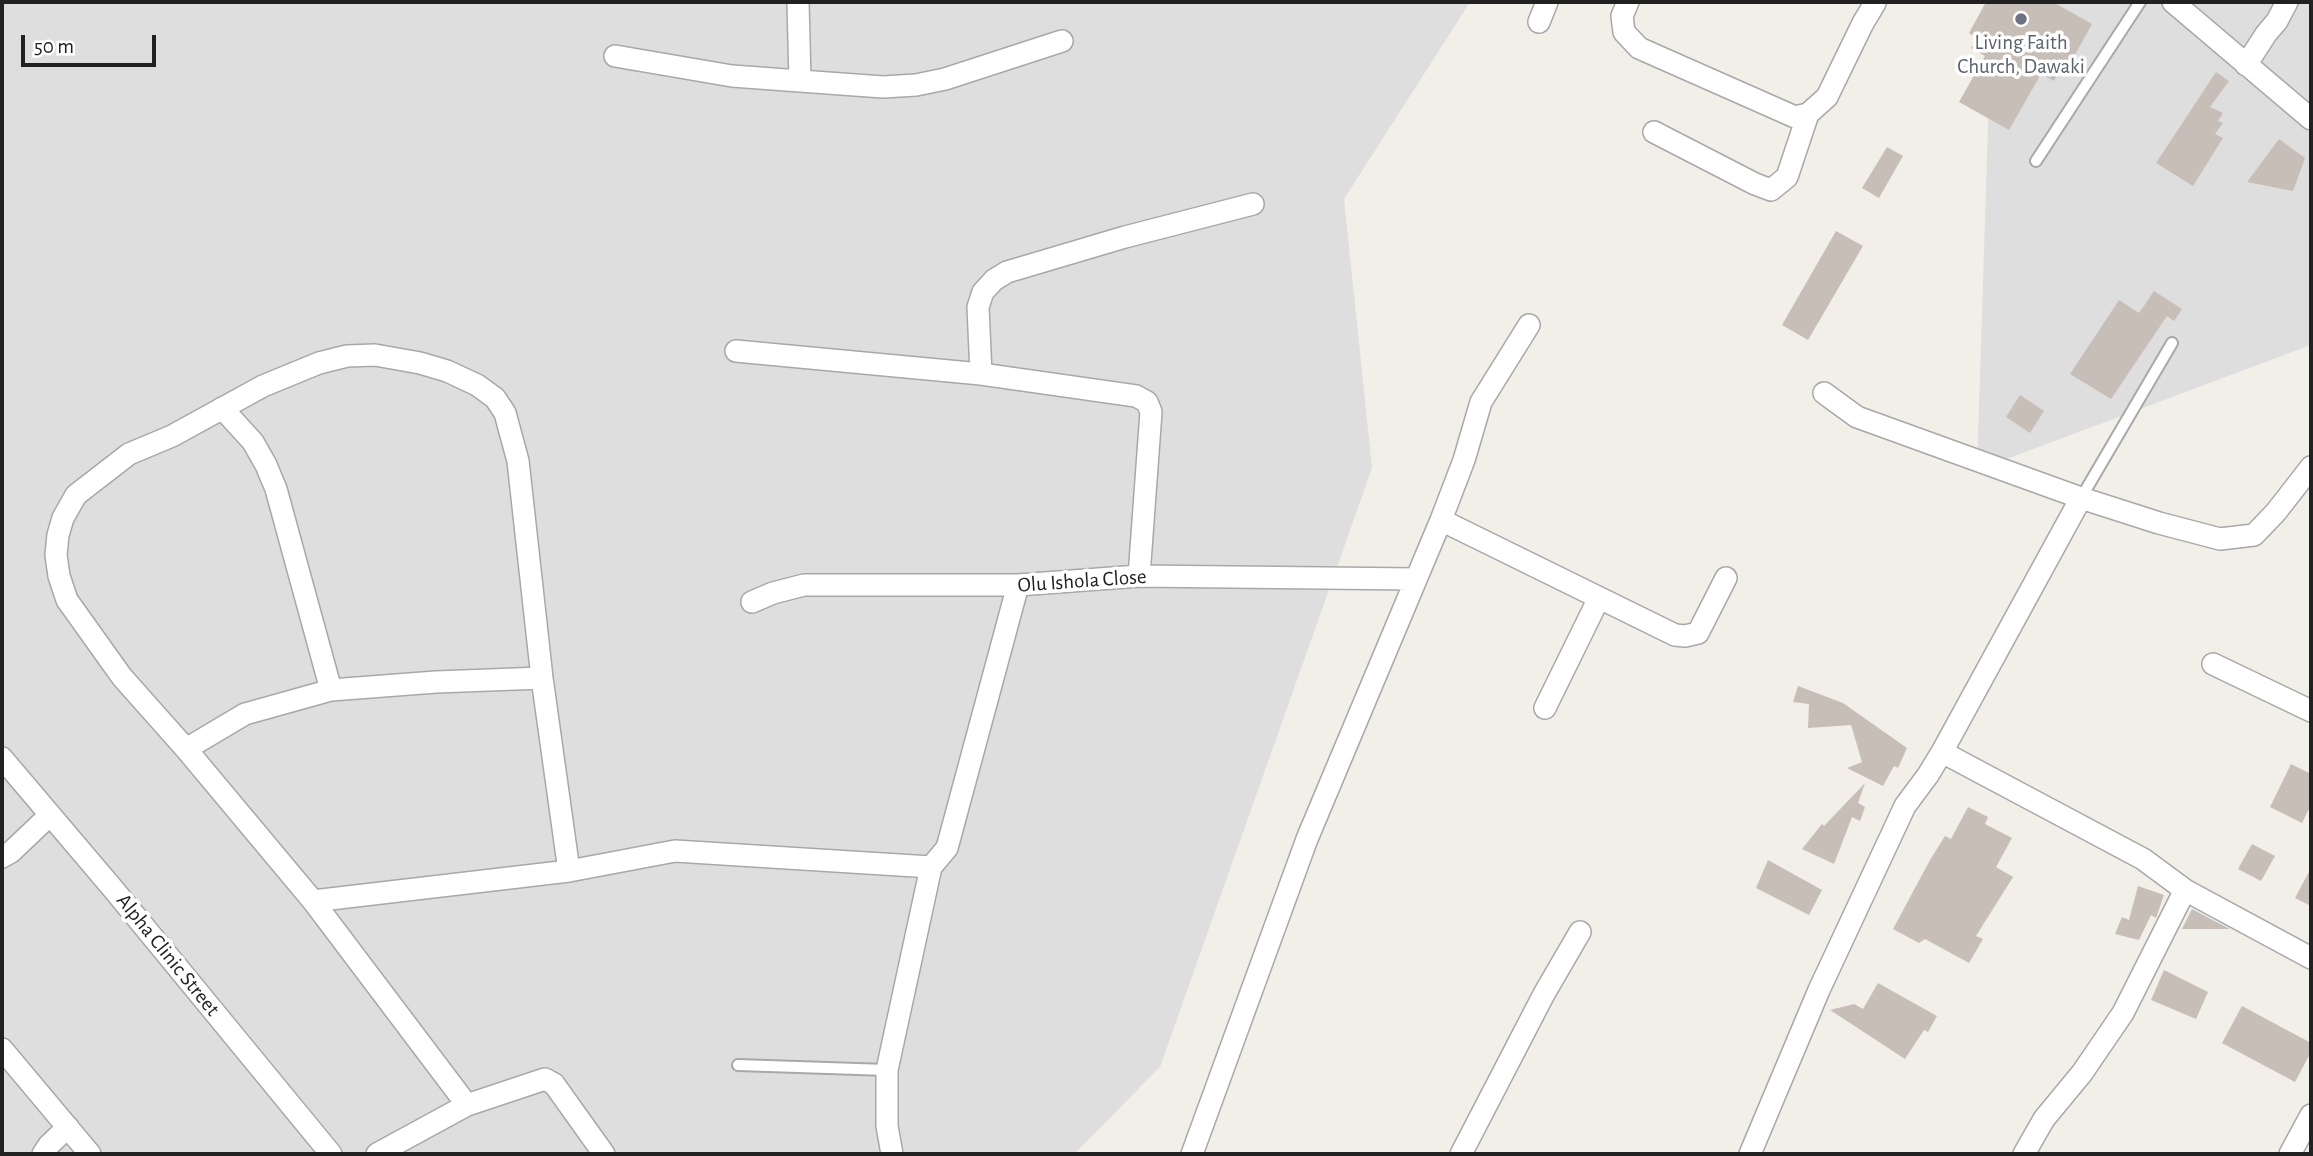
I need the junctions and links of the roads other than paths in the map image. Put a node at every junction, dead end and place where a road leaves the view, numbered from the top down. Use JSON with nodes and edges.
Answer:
{"nodes":[{"id":1,"x":785,"y":2,"type":"edge"},
{"id":2,"x":798,"y":2,"type":"edge"},
{"id":3,"x":804,"y":2,"type":"edge"},
{"id":4,"x":1547,"y":2,"type":"edge"},
{"id":5,"x":1628,"y":2,"type":"edge"},
{"id":6,"x":1874,"y":2,"type":"edge"},
{"id":7,"x":2140,"y":2,"type":"edge"},
{"id":8,"x":2173,"y":2,"type":"edge"},
{"id":9,"x":2287,"y":2,"type":"edge"},
{"id":10,"x":1539,"y":22,"type":"dead end"},
{"id":11,"x":1062,"y":41,"type":"dead end"},
{"id":12,"x":615,"y":56,"type":"dead end"},
{"id":13,"x":2246,"y":65,"type":"junction"},
{"id":14,"x":800,"y":81,"type":"junction"},
{"id":15,"x":1808,"y":114,"type":"junction"},
{"id":16,"x":2311,"y":119,"type":"edge"},
{"id":17,"x":1654,"y":132,"type":"dead end"},
{"id":18,"x":2036,"y":162,"type":"dead end"},
{"id":19,"x":1253,"y":204,"type":"dead end"},
{"id":20,"x":1529,"y":325,"type":"dead end"},
{"id":21,"x":2172,"y":342,"type":"dead end"},
{"id":22,"x":736,"y":351,"type":"dead end"},
{"id":23,"x":981,"y":374,"type":"junction"},
{"id":24,"x":1824,"y":393,"type":"dead end"},
{"id":25,"x":222,"y":408,"type":"junction"},
{"id":26,"x":2311,"y":467,"type":"edge"},
{"id":27,"x":2081,"y":498,"type":"junction"},
{"id":28,"x":1441,"y":520,"type":"junction"},
{"id":29,"x":1139,"y":576,"type":"junction"},
{"id":30,"x":1415,"y":579,"type":"junction"},
{"id":31,"x":1726,"y":579,"type":"dead end"},
{"id":32,"x":1018,"y":585,"type":"junction"},
{"id":33,"x":1600,"y":598,"type":"junction"},
{"id":34,"x":752,"y":602,"type":"dead end"},
{"id":35,"x":2213,"y":664,"type":"dead end"},
{"id":36,"x":542,"y":678,"type":"junction"},
{"id":37,"x":331,"y":690,"type":"junction"},
{"id":38,"x":1545,"y":708,"type":"dead end"},
{"id":39,"x":2311,"y":711,"type":"edge"},
{"id":40,"x":186,"y":749,"type":"junction"},
{"id":41,"x":1942,"y":752,"type":"junction"},
{"id":42,"x":2,"y":758,"type":"edge"},
{"id":43,"x":50,"y":815,"type":"junction"},
{"id":44,"x":2,"y":856,"type":"edge"},
{"id":45,"x":931,"y":867,"type":"junction"},
{"id":46,"x":569,"y":870,"type":"junction"},
{"id":47,"x":2185,"y":890,"type":"junction"},
{"id":48,"x":313,"y":901,"type":"junction"},
{"id":49,"x":1580,"y":932,"type":"dead end"},
{"id":50,"x":2311,"y":958,"type":"edge"},
{"id":51,"x":2,"y":1049,"type":"edge"},
{"id":52,"x":738,"y":1065,"type":"dead end"},
{"id":53,"x":887,"y":1070,"type":"junction"},
{"id":54,"x":467,"y":1105,"type":"junction"},
{"id":55,"x":2311,"y":1115,"type":"edge"},
{"id":56,"x":68,"y":1127,"type":"junction"},
{"id":57,"x":43,"y":1154,"type":"edge"},
{"id":58,"x":90,"y":1154,"type":"edge"},
{"id":59,"x":331,"y":1154,"type":"edge"},
{"id":60,"x":377,"y":1154,"type":"edge"},
{"id":61,"x":604,"y":1154,"type":"edge"},
{"id":62,"x":892,"y":1154,"type":"edge"},
{"id":63,"x":1192,"y":1154,"type":"edge"},
{"id":64,"x":1461,"y":1154,"type":"edge"},
{"id":65,"x":1749,"y":1154,"type":"edge"},
{"id":66,"x":2024,"y":1154,"type":"edge"},
{"id":67,"x":2290,"y":1154,"type":"edge"}],
"edges":[{"from":1,"to":2,"type":"street"},
{"from":2,"to":3,"type":"street"},
{"from":2,"to":14,"type":"street"},
{"from":4,"to":10,"type":"street"},
{"from":5,"to":15,"type":"street"},
{"from":6,"to":15,"type":"street"},
{"from":7,"to":18,"type":"lane"},
{"from":8,"to":13,"type":"street"},
{"from":9,"to":13,"type":"street"},
{"from":11,"to":14,"type":"street"},
{"from":12,"to":14,"type":"street"},
{"from":13,"to":16,"type":"street"},
{"from":15,"to":17,"type":"street"},
{"from":19,"to":23,"type":"street"},
{"from":20,"to":28,"type":"street"},
{"from":21,"to":27,"type":"lane"},
{"from":22,"to":23,"type":"street"},
{"from":23,"to":29,"type":"street"},
{"from":24,"to":27,"type":"street"},
{"from":25,"to":36,"type":"street"},
{"from":25,"to":37,"type":"street"},
{"from":25,"to":40,"type":"street"},
{"from":26,"to":27,"type":"street"},
{"from":27,"to":41,"type":"street"},
{"from":28,"to":30,"type":"street"},
{"from":28,"to":33,"type":"street"},
{"from":29,"to":30,"type":"street","name":"Olu Ishola Close"},
{"from":29,"to":32,"type":"street","name":"Olu Ishola Close"},
{"from":30,"to":63,"type":"street"},
{"from":31,"to":33,"type":"street"},
{"from":32,"to":34,"type":"street","name":"Olu Ishola Close"},
{"from":32,"to":45,"type":"street"},
{"from":33,"to":38,"type":"street"},
{"from":35,"to":39,"type":"street"},
{"from":36,"to":37,"type":"street"},
{"from":36,"to":46,"type":"street"},
{"from":37,"to":40,"type":"street"},
{"from":40,"to":48,"type":"street"},
{"from":41,"to":47,"type":"street"},
{"from":41,"to":65,"type":"street"},
{"from":42,"to":43,"type":"street","name":"Alpha Clinic Street"},
{"from":43,"to":44,"type":"street"},
{"from":43,"to":59,"type":"street","name":"Alpha Clinic Street"},
{"from":45,"to":46,"type":"street"},
{"from":45,"to":53,"type":"street"},
{"from":46,"to":48,"type":"street"},
{"from":47,"to":50,"type":"street"},
{"from":47,"to":66,"type":"street"},
{"from":48,"to":54,"type":"street"},
{"from":49,"to":64,"type":"street"},
{"from":51,"to":56,"type":"street"},
{"from":52,"to":53,"type":"lane"},
{"from":53,"to":62,"type":"street"},
{"from":54,"to":60,"type":"street"},
{"from":54,"to":61,"type":"street"},
{"from":55,"to":67,"type":"street"},
{"from":56,"to":57,"type":"street"},
{"from":56,"to":58,"type":"street"}]}
